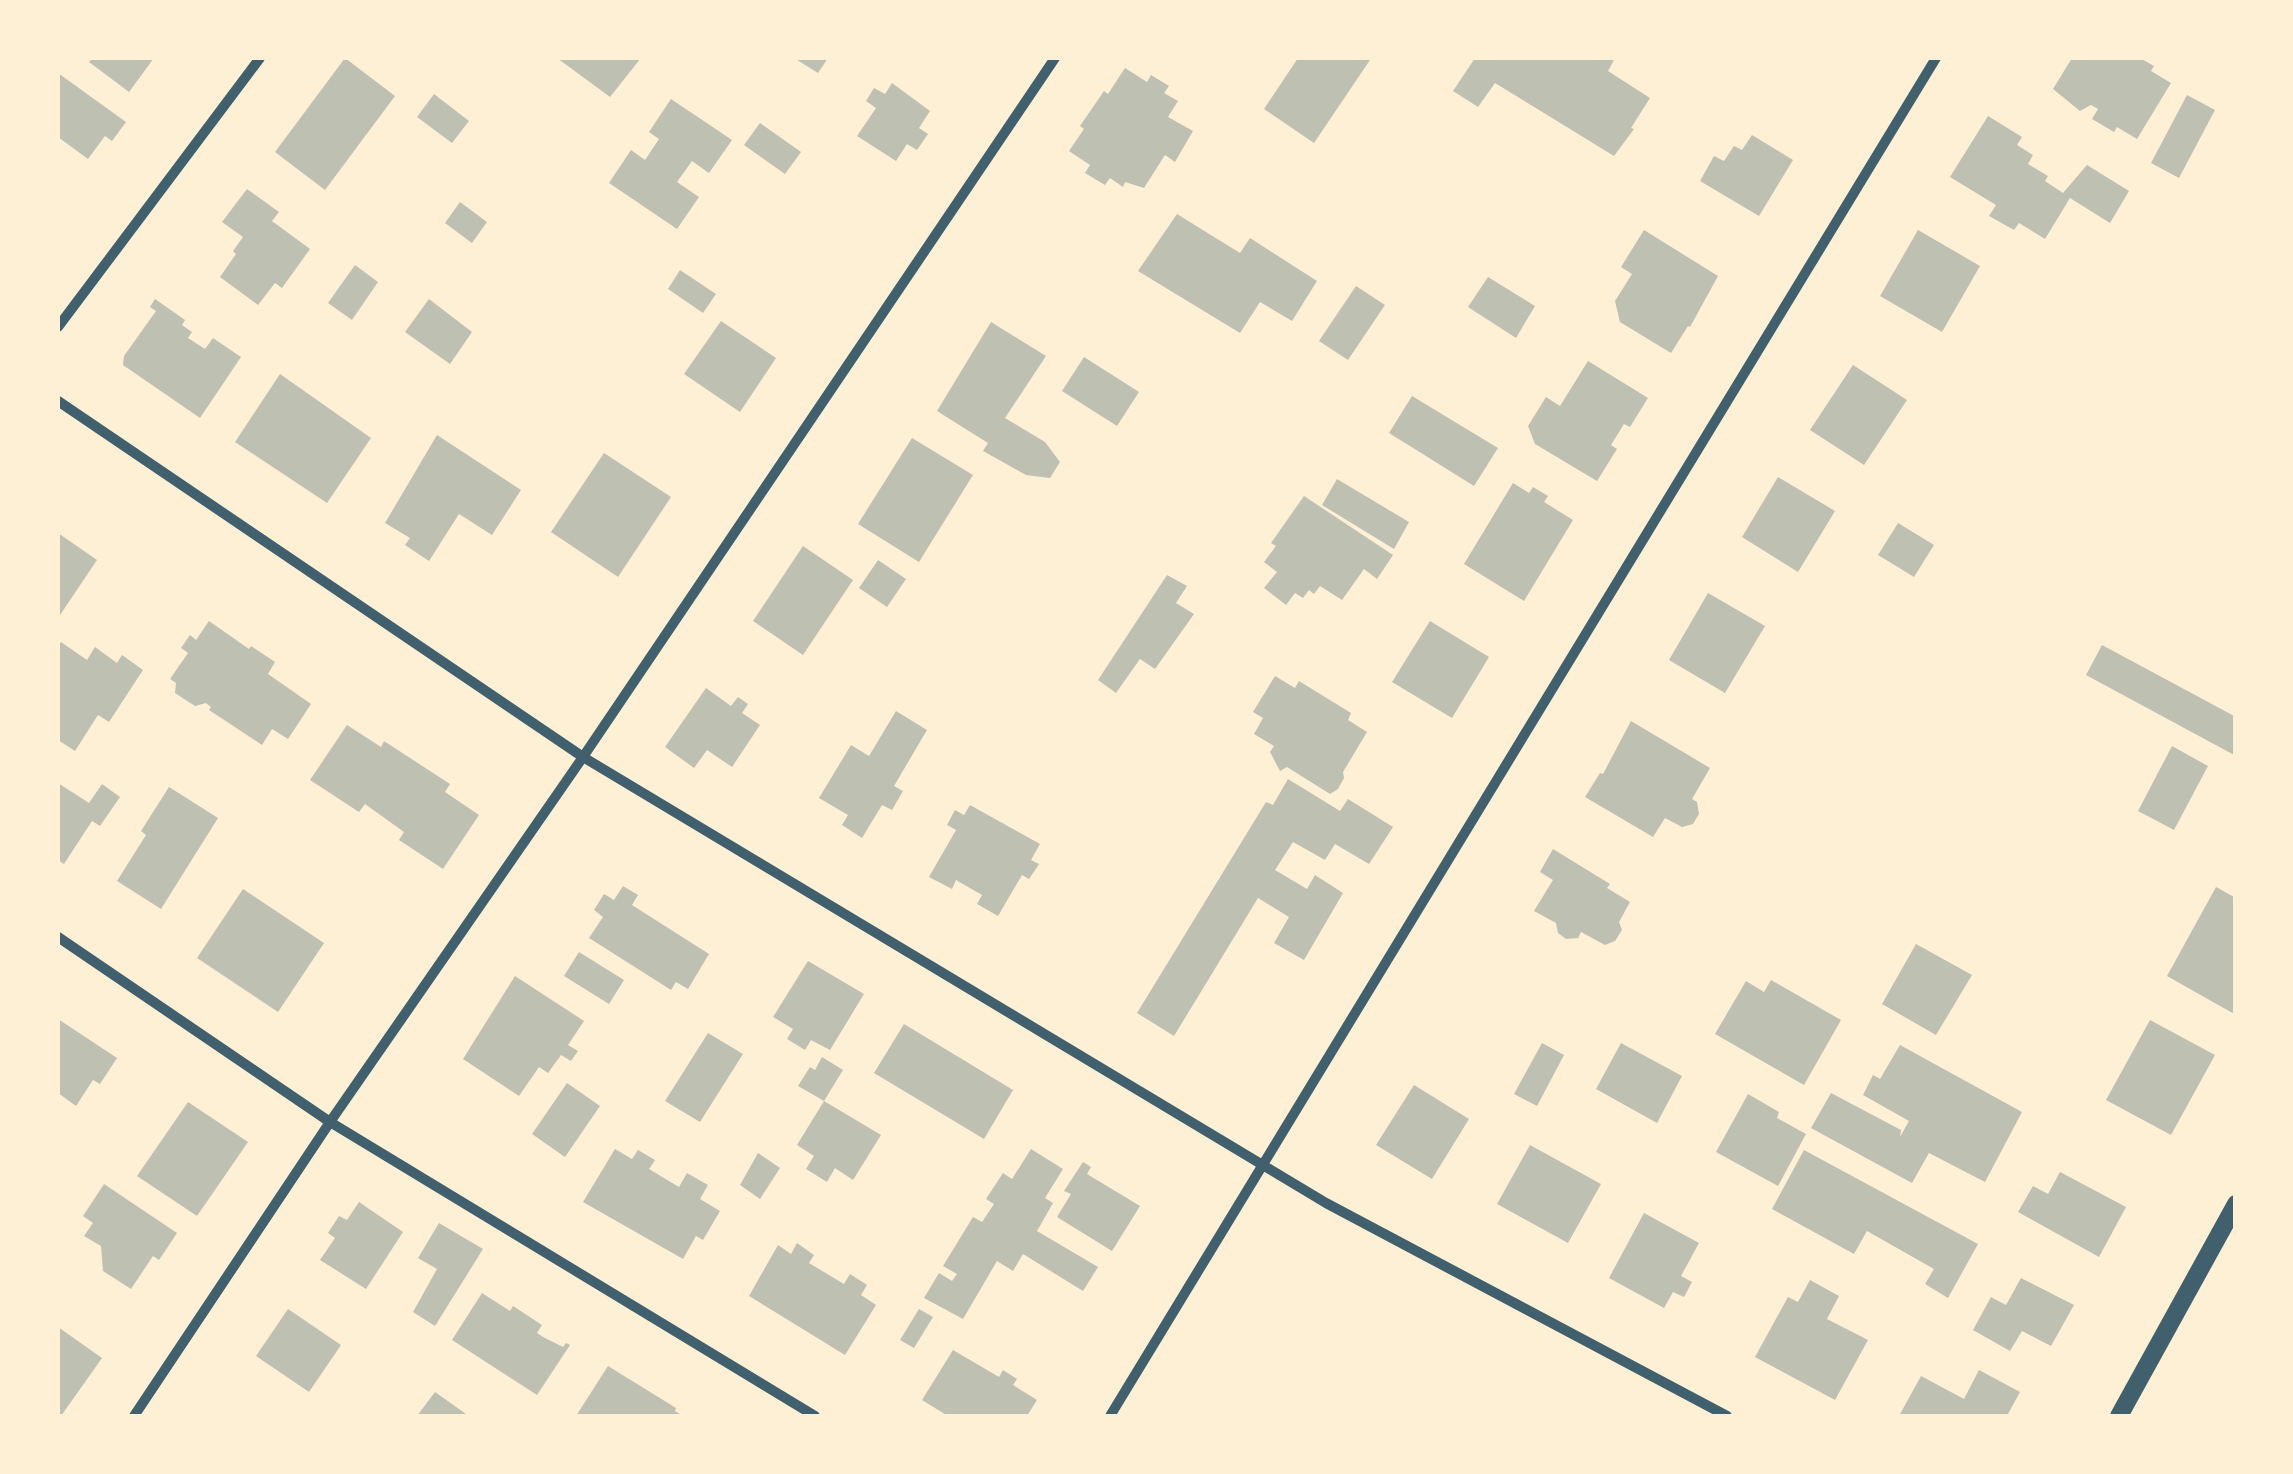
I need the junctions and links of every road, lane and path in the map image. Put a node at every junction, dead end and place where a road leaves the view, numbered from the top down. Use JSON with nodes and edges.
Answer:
{"nodes":[{"id":1,"x":260,"y":58,"type":"edge"},
{"id":2,"x":1055,"y":58,"type":"edge"},
{"id":3,"x":1936,"y":58,"type":"edge"},
{"id":4,"x":58,"y":327,"type":"edge"},
{"id":5,"x":58,"y":400,"type":"edge"},
{"id":6,"x":582,"y":757,"type":"junction"},
{"id":7,"x":58,"y":938,"type":"edge"},
{"id":8,"x":330,"y":1122,"type":"junction"},
{"id":9,"x":1263,"y":1166,"type":"junction"},
{"id":10,"x":2236,"y":1204,"type":"edge"},
{"id":11,"x":134,"y":1416,"type":"edge"},
{"id":12,"x":815,"y":1416,"type":"edge"},
{"id":13,"x":1110,"y":1416,"type":"edge"},
{"id":14,"x":1727,"y":1416,"type":"edge"},
{"id":15,"x":2119,"y":1416,"type":"edge"}],
"edges":[{"from":1,"to":4,"type":"street"},
{"from":2,"to":6,"type":"street"},
{"from":3,"to":9,"type":"street"},
{"from":5,"to":6,"type":"street"},
{"from":6,"to":8,"type":"street"},
{"from":6,"to":9,"type":"street"},
{"from":7,"to":8,"type":"street"},
{"from":8,"to":11,"type":"street"},
{"from":8,"to":12,"type":"street"},
{"from":9,"to":13,"type":"street"},
{"from":9,"to":14,"type":"street"},
{"from":10,"to":15,"type":"street"}]}
